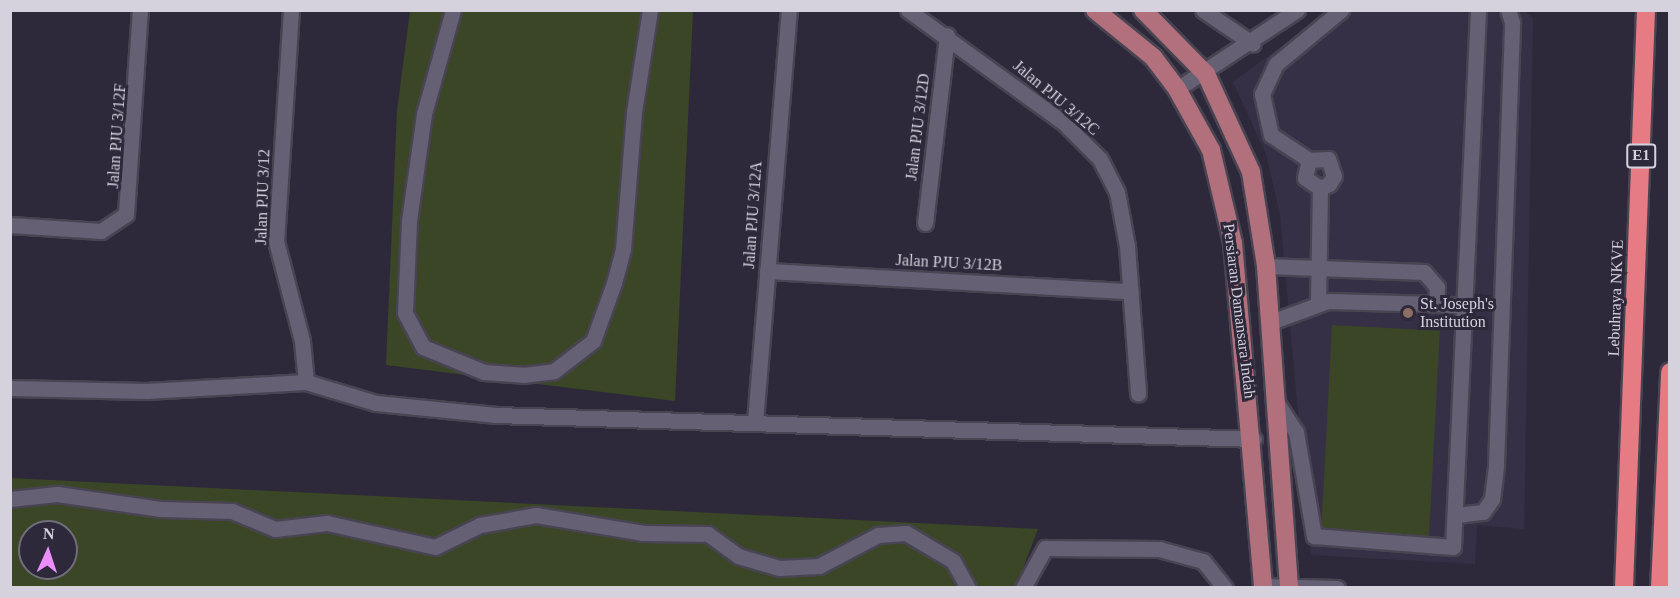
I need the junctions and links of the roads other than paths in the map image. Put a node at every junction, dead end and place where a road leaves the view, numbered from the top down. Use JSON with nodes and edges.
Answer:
{"nodes":[{"id":1,"x":140,"y":10,"type":"edge"},
{"id":2,"x":291,"y":10,"type":"edge"},
{"id":3,"x":453,"y":10,"type":"edge"},
{"id":4,"x":650,"y":10,"type":"edge"},
{"id":5,"x":789,"y":10,"type":"edge"},
{"id":6,"x":908,"y":10,"type":"edge"},
{"id":7,"x":1095,"y":10,"type":"edge"},
{"id":8,"x":1143,"y":10,"type":"edge"},
{"id":9,"x":1203,"y":10,"type":"edge"},
{"id":10,"x":1297,"y":10,"type":"edge"},
{"id":11,"x":1341,"y":10,"type":"edge"},
{"id":12,"x":1478,"y":10,"type":"edge"},
{"id":13,"x":1508,"y":10,"type":"edge"},
{"id":14,"x":1646,"y":10,"type":"edge"},
{"id":15,"x":947,"y":35,"type":"junction"},
{"id":16,"x":1253,"y":44,"type":"junction"},
{"id":17,"x":1206,"y":74,"type":"junction"},
{"id":18,"x":1177,"y":89,"type":"junction"},
{"id":19,"x":1309,"y":160,"type":"junction"},
{"id":20,"x":1320,"y":188,"type":"junction"},
{"id":21,"x":925,"y":223,"type":"dead end"},
{"id":22,"x":10,"y":225,"type":"edge"},
{"id":23,"x":1266,"y":266,"type":"junction"},
{"id":24,"x":1317,"y":267,"type":"junction"},
{"id":25,"x":766,"y":271,"type":"junction"},
{"id":26,"x":1130,"y":291,"type":"junction"},
{"id":27,"x":1318,"y":302,"type":"junction"},
{"id":28,"x":1436,"y":304,"type":"junction"},
{"id":29,"x":1466,"y":306,"type":"junction"},
{"id":30,"x":1271,"y":322,"type":"junction"},
{"id":31,"x":1670,"y":372,"type":"edge"},
{"id":32,"x":306,"y":382,"type":"junction"},
{"id":33,"x":10,"y":388,"type":"edge"},
{"id":34,"x":1138,"y":394,"type":"dead end"},
{"id":35,"x":1277,"y":403,"type":"junction"},
{"id":36,"x":755,"y":422,"type":"junction"},
{"id":37,"x":1254,"y":439,"type":"junction"},
{"id":38,"x":10,"y":499,"type":"edge"},
{"id":39,"x":1457,"y":514,"type":"junction"},
{"id":40,"x":1289,"y":586,"type":"edge"},
{"id":41,"x":1263,"y":587,"type":"edge"},
{"id":42,"x":968,"y":588,"type":"edge"},
{"id":43,"x":1023,"y":588,"type":"edge"},
{"id":44,"x":1225,"y":588,"type":"edge"},
{"id":45,"x":1337,"y":588,"type":"edge"},
{"id":46,"x":1624,"y":588,"type":"edge"},
{"id":47,"x":1660,"y":588,"type":"edge"}],
"edges":[{"from":1,"to":22,"type":"street","name":"Jalan PJU 3/12F"},
{"from":2,"to":32,"type":"street","name":"Jalan PJU 3/12"},
{"from":3,"to":4,"type":"street"},
{"from":5,"to":25,"type":"street","name":"Jalan PJU 3/12A"},
{"from":6,"to":15,"type":"street","name":"Jalan PJU 3/12C"},
{"from":7,"to":18,"type":"main road","name":"Persiaran Damansara Indah"},
{"from":8,"to":17,"type":"main road","name":"Persiaran Damansara Indah"},
{"from":9,"to":16,"type":"street"},
{"from":10,"to":16,"type":"street"},
{"from":11,"to":19,"type":"street"},
{"from":12,"to":29,"type":"street"},
{"from":13,"to":39,"type":"street"},
{"from":14,"to":46,"type":"highway","name":"Lebuhraya NKVE","number":"E1"},
{"from":15,"to":21,"type":"street","name":"Jalan PJU 3/12D"},
{"from":15,"to":26,"type":"street","name":"Jalan PJU 3/12C"},
{"from":16,"to":17,"type":"street"},
{"from":17,"to":18,"type":"street"},
{"from":17,"to":23,"type":"main road","name":"Persiaran Damansara Indah"},
{"from":18,"to":37,"type":"main road","name":"Persiaran Damansara Indah"},
{"from":19,"to":20,"type":"street"},
{"from":19,"to":20,"type":"street"},
{"from":20,"to":24,"type":"street"},
{"from":23,"to":24,"type":"street"},
{"from":23,"to":30,"type":"main road","name":"Persiaran Damansara Indah"},
{"from":24,"to":27,"type":"street"},
{"from":24,"to":28,"type":"street"},
{"from":25,"to":26,"type":"street","name":"Jalan PJU 3/12B"},
{"from":25,"to":36,"type":"street","name":"Jalan PJU 3/12A"},
{"from":26,"to":34,"type":"street","name":"Jalan PJU 3/12C"},
{"from":27,"to":28,"type":"street"},
{"from":27,"to":30,"type":"street"},
{"from":28,"to":29,"type":"street"},
{"from":29,"to":39,"type":"street"},
{"from":30,"to":35,"type":"main road","name":"Persiaran Damansara Indah"},
{"from":31,"to":47,"type":"highway"},
{"from":32,"to":33,"type":"street"},
{"from":32,"to":36,"type":"street"},
{"from":35,"to":39,"type":"street"},
{"from":35,"to":40,"type":"main road","name":"Persiaran Damansara Indah"},
{"from":36,"to":37,"type":"street"},
{"from":37,"to":41,"type":"main road","name":"Persiaran Damansara Indah"},
{"from":38,"to":42,"type":"street"},
{"from":40,"to":41,"type":"street"},
{"from":40,"to":45,"type":"street"},
{"from":43,"to":44,"type":"street"}]}
